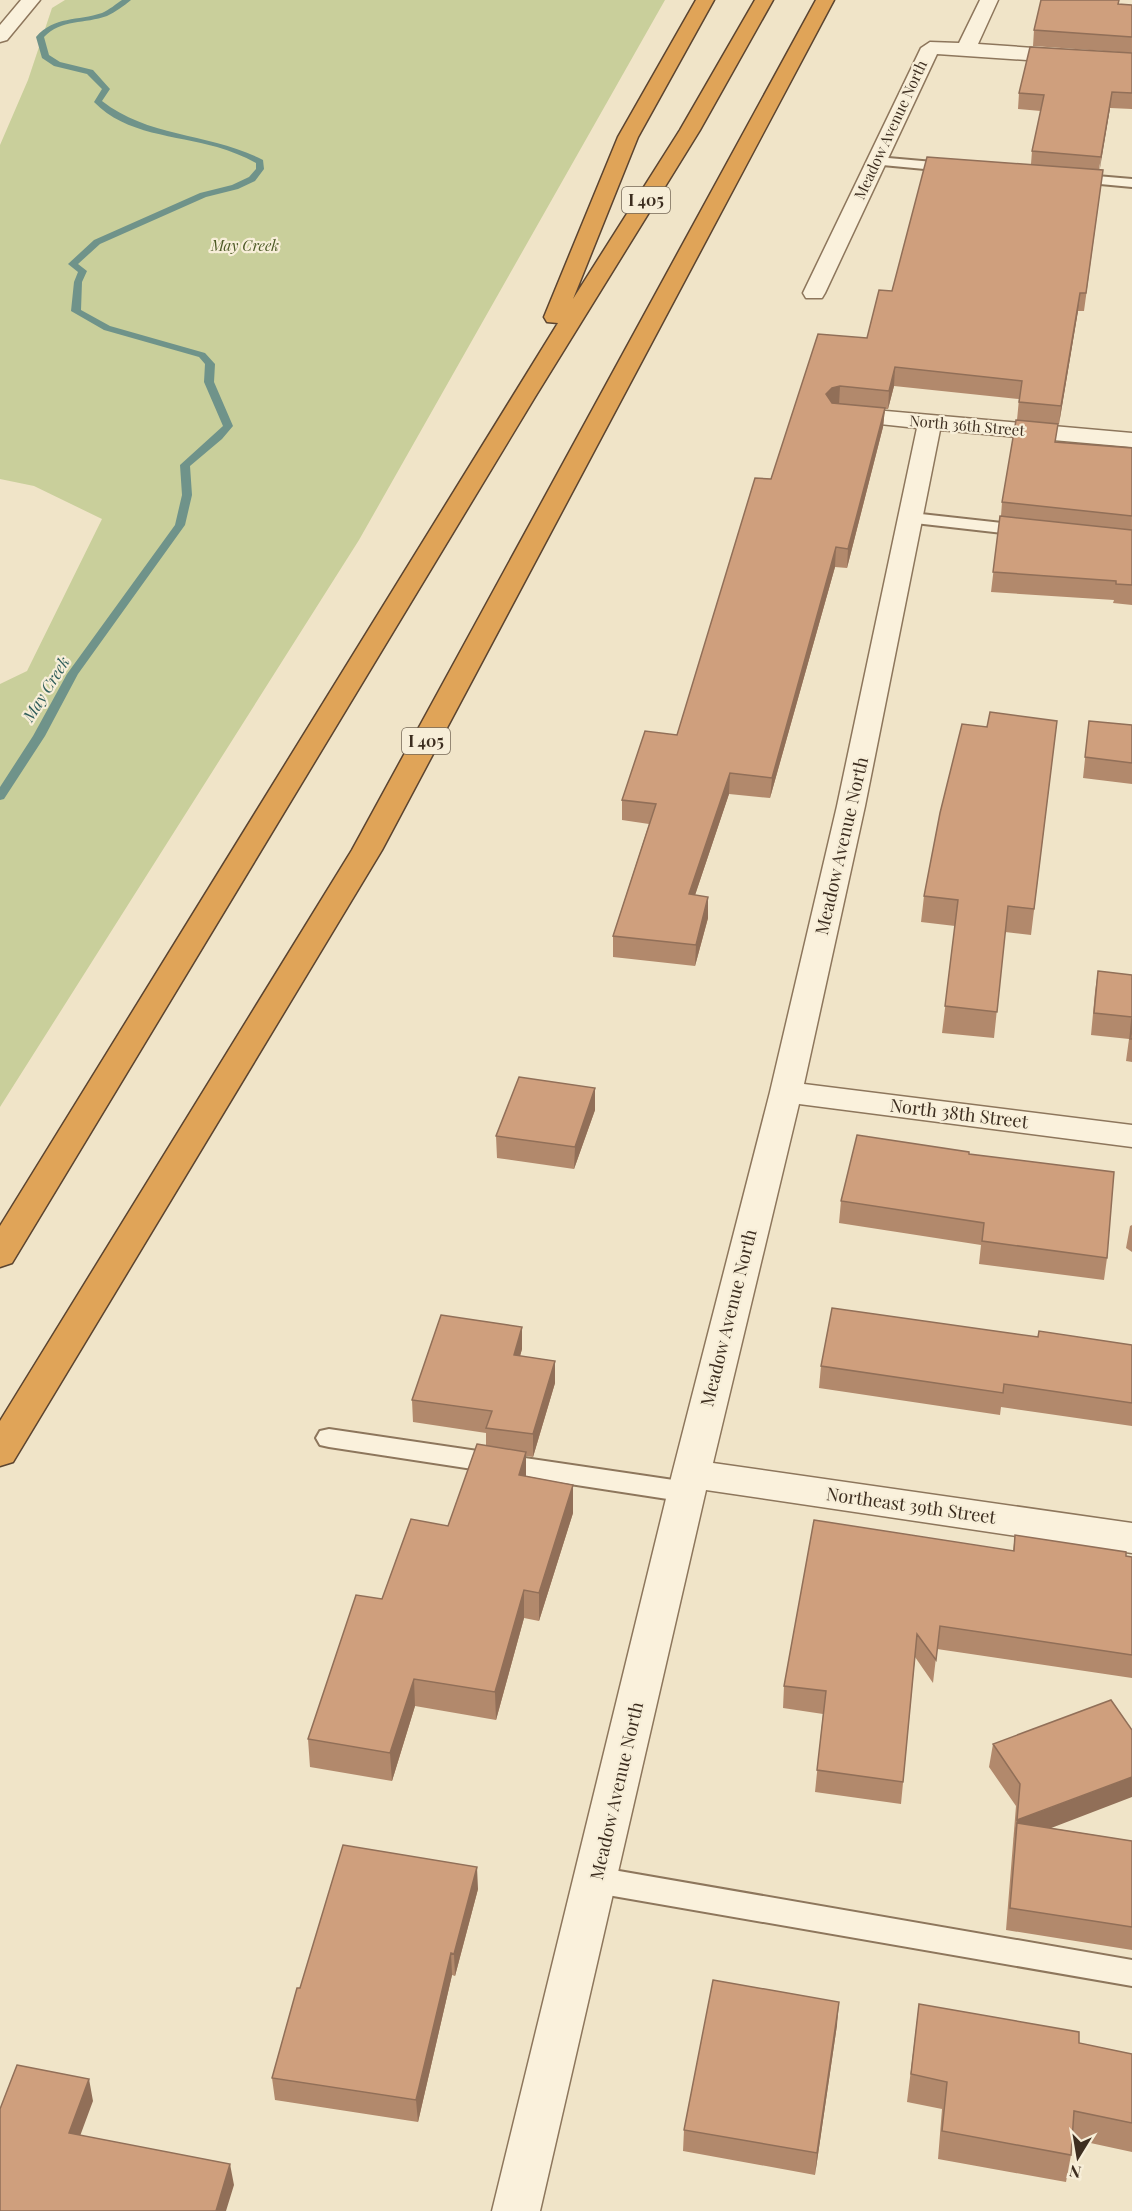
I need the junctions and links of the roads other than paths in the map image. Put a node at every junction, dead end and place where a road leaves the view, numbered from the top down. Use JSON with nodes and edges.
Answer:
{"nodes":[{"id":1,"x":31,"y":0,"type":"edge"},
{"id":2,"x":705,"y":0,"type":"edge"},
{"id":3,"x":764,"y":0,"type":"edge"},
{"id":4,"x":989,"y":0,"type":"edge"},
{"id":5,"x":824,"y":4,"type":"edge"},
{"id":6,"x":0,"y":36,"type":"edge"},
{"id":7,"x":966,"y":49,"type":"junction"},
{"id":8,"x":1132,"y":61,"type":"edge"},
{"id":9,"x":877,"y":161,"type":"junction"},
{"id":10,"x":970,"y":169,"type":"edge"},
{"id":11,"x":1062,"y":177,"type":"edge"},
{"id":12,"x":1132,"y":183,"type":"edge"},
{"id":13,"x":814,"y":293,"type":"dead end"},
{"id":14,"x":523,"y":397,"type":"junction"},
{"id":15,"x":839,"y":414,"type":"edge"},
{"id":16,"x":930,"y":423,"type":"junction"},
{"id":17,"x":1132,"y":440,"type":"edge"},
{"id":18,"x":912,"y":518,"type":"junction"},
{"id":19,"x":1051,"y":533,"type":"edge"},
{"id":20,"x":786,"y":1092,"type":"junction"},
{"id":21,"x":1132,"y":1136,"type":"edge"},
{"id":22,"x":0,"y":1255,"type":"edge"},
{"id":23,"x":329,"y":1438,"type":"dead end"},
{"id":24,"x":0,"y":1452,"type":"edge"},
{"id":25,"x":689,"y":1483,"type":"junction"},
{"id":26,"x":1132,"y":1538,"type":"edge"},
{"id":27,"x":596,"y":1880,"type":"junction"},
{"id":28,"x":1132,"y":1973,"type":"edge"},
{"id":29,"x":516,"y":2211,"type":"edge"}],
"edges":[{"from":1,"to":6,"type":"street"},
{"from":2,"to":14,"type":"highway"},
{"from":3,"to":14,"type":"highway","number":"I 405"},
{"from":4,"to":7,"type":"street"},
{"from":5,"to":24,"type":"highway","number":"I 405"},
{"from":7,"to":8,"type":"street"},
{"from":7,"to":9,"type":"street","name":"Meadow Avenue North"},
{"from":9,"to":10,"type":"lane"},
{"from":9,"to":13,"type":"street","name":"Meadow Avenue North"},
{"from":11,"to":12,"type":"lane"},
{"from":14,"to":22,"type":"highway","number":"I 405"},
{"from":15,"to":16,"type":"street","name":"North 36th Street"},
{"from":16,"to":17,"type":"street","name":"North 36th Street"},
{"from":16,"to":18,"type":"street","name":"Meadow Avenue North"},
{"from":18,"to":19,"type":"lane"},
{"from":18,"to":20,"type":"street","name":"Meadow Avenue North"},
{"from":20,"to":21,"type":"street","name":"North 38th Street"},
{"from":20,"to":25,"type":"street","name":"Meadow Avenue North"},
{"from":23,"to":25,"type":"lane"},
{"from":25,"to":26,"type":"street","name":"Northeast 39th Street"},
{"from":25,"to":27,"type":"street","name":"Meadow Avenue North"},
{"from":27,"to":28,"type":"lane"},
{"from":27,"to":29,"type":"street","name":"Meadow Avenue North"}]}
